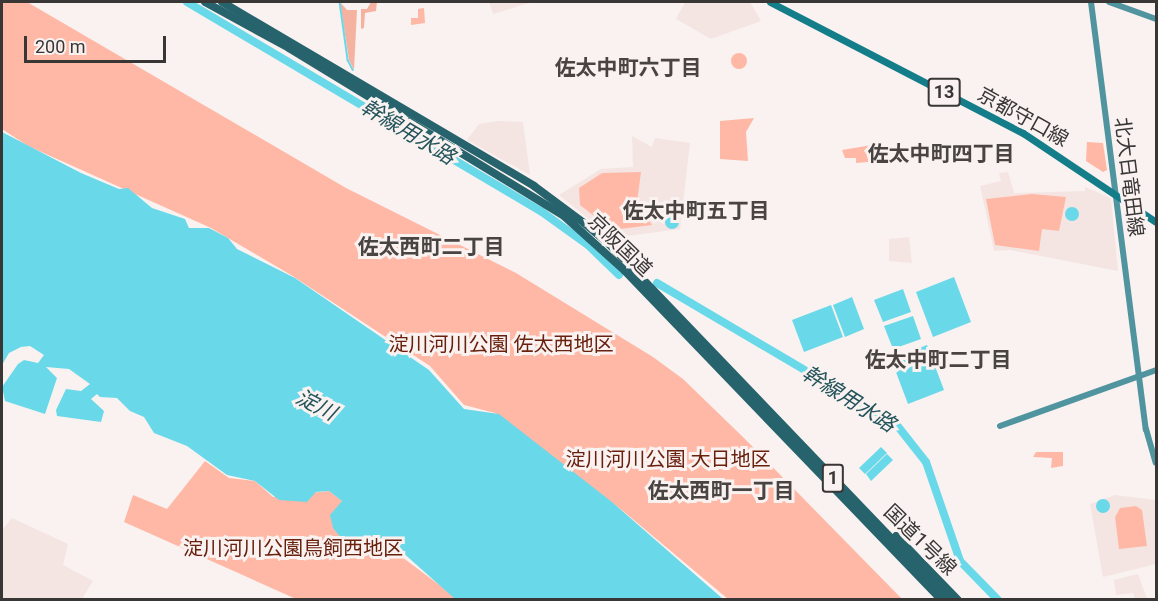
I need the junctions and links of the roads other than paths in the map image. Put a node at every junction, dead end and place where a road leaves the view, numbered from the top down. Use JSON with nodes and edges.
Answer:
{"nodes":[{"id":1,"x":205,"y":2,"type":"edge"},
{"id":2,"x":222,"y":2,"type":"edge"},
{"id":3,"x":770,"y":2,"type":"edge"},
{"id":4,"x":1091,"y":2,"type":"edge"},
{"id":5,"x":1109,"y":2,"type":"edge"},
{"id":6,"x":1156,"y":19,"type":"edge"},
{"id":7,"x":1115,"y":190,"type":"junction"},
{"id":8,"x":1156,"y":222,"type":"edge"},
{"id":9,"x":713,"y":358,"type":"junction"},
{"id":10,"x":1156,"y":370,"type":"edge"},
{"id":11,"x":1139,"y":377,"type":"junction"},
{"id":12,"x":1000,"y":426,"type":"dead end"},
{"id":13,"x":1156,"y":463,"type":"edge"},
{"id":14,"x":859,"y":504,"type":"junction"},
{"id":15,"x":942,"y":600,"type":"edge"},
{"id":16,"x":950,"y":600,"type":"edge"},
{"id":17,"x":958,"y":600,"type":"edge"}],
"edges":[{"from":1,"to":9,"type":"highway","name":"京阪国道","number":"1"},
{"from":2,"to":9,"type":"highway","name":"京阪国道","number":"1"},
{"from":3,"to":7,"type":"main road","name":"京都守口線","number":"13"},
{"from":4,"to":7,"type":"main road","name":"北大日竜田線"},
{"from":5,"to":6,"type":"main road"},
{"from":7,"to":8,"type":"main road","name":"京都守口線","number":"13"},
{"from":7,"to":11,"type":"main road","name":"北大日竜田線"},
{"from":9,"to":14,"type":"highway","name":"京阪国道","number":"1"},
{"from":9,"to":15,"type":"highway","name":"京阪国道","number":"1"},
{"from":10,"to":11,"type":"main road"},
{"from":11,"to":12,"type":"main road"},
{"from":11,"to":13,"type":"main road","name":"北大日竜田線"},
{"from":14,"to":16,"type":"highway","name":"京阪国道","number":"1"},
{"from":14,"to":17,"type":"highway","name":"国道1号線","number":"1"}]}
